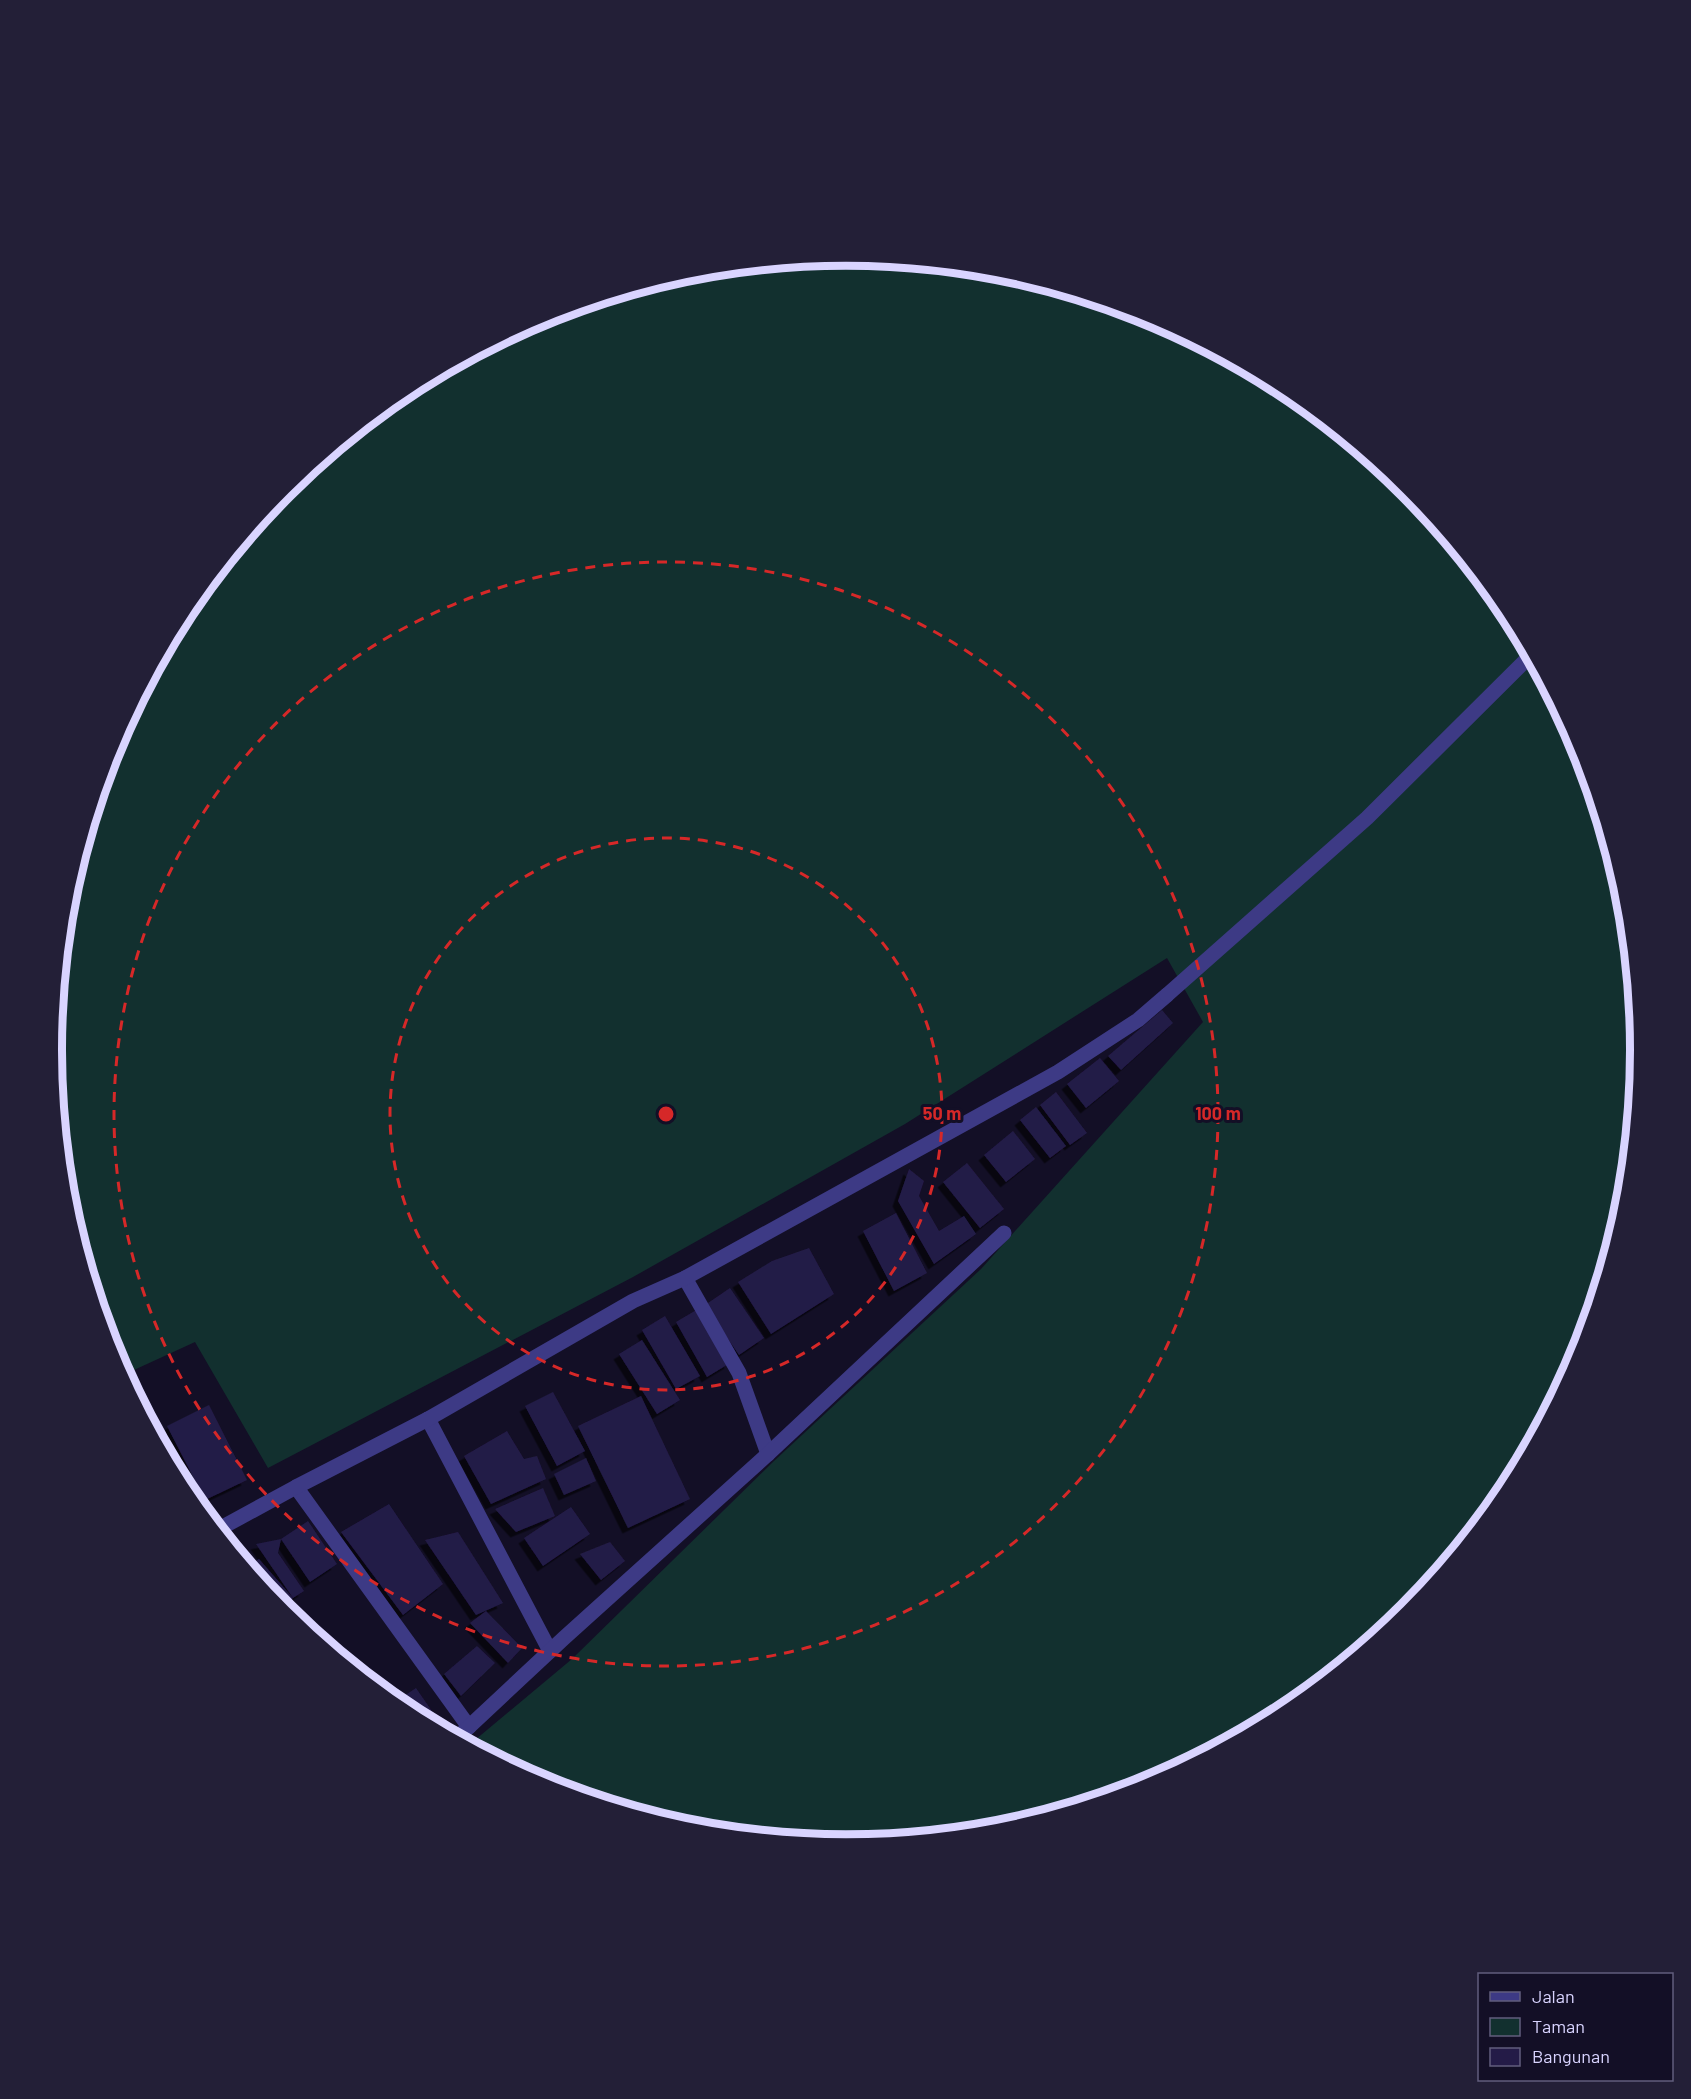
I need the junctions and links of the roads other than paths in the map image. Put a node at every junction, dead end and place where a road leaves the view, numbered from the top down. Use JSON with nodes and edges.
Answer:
{"nodes":[{"id":1,"x":1525,"y":661,"type":"edge"},
{"id":2,"x":1004,"y":1233,"type":"dead end"},
{"id":3,"x":685,"y":1278,"type":"junction"},
{"id":4,"x":428,"y":1419,"type":"junction"},
{"id":5,"x":768,"y":1455,"type":"junction"},
{"id":6,"x":296,"y":1487,"type":"junction"},
{"id":7,"x":224,"y":1526,"type":"edge"},
{"id":8,"x":550,"y":1651,"type":"junction"},
{"id":9,"x":469,"y":1727,"type":"junction"},
{"id":10,"x":462,"y":1733,"type":"edge"}],
"edges":[{"from":1,"to":3,"type":"street"},
{"from":2,"to":5,"type":"street"},
{"from":3,"to":4,"type":"street"},
{"from":3,"to":5,"type":"street"},
{"from":4,"to":6,"type":"street"},
{"from":4,"to":8,"type":"street"},
{"from":5,"to":8,"type":"street"},
{"from":6,"to":7,"type":"street"},
{"from":6,"to":9,"type":"street"},
{"from":8,"to":9,"type":"street"},
{"from":9,"to":10,"type":"street"}]}
